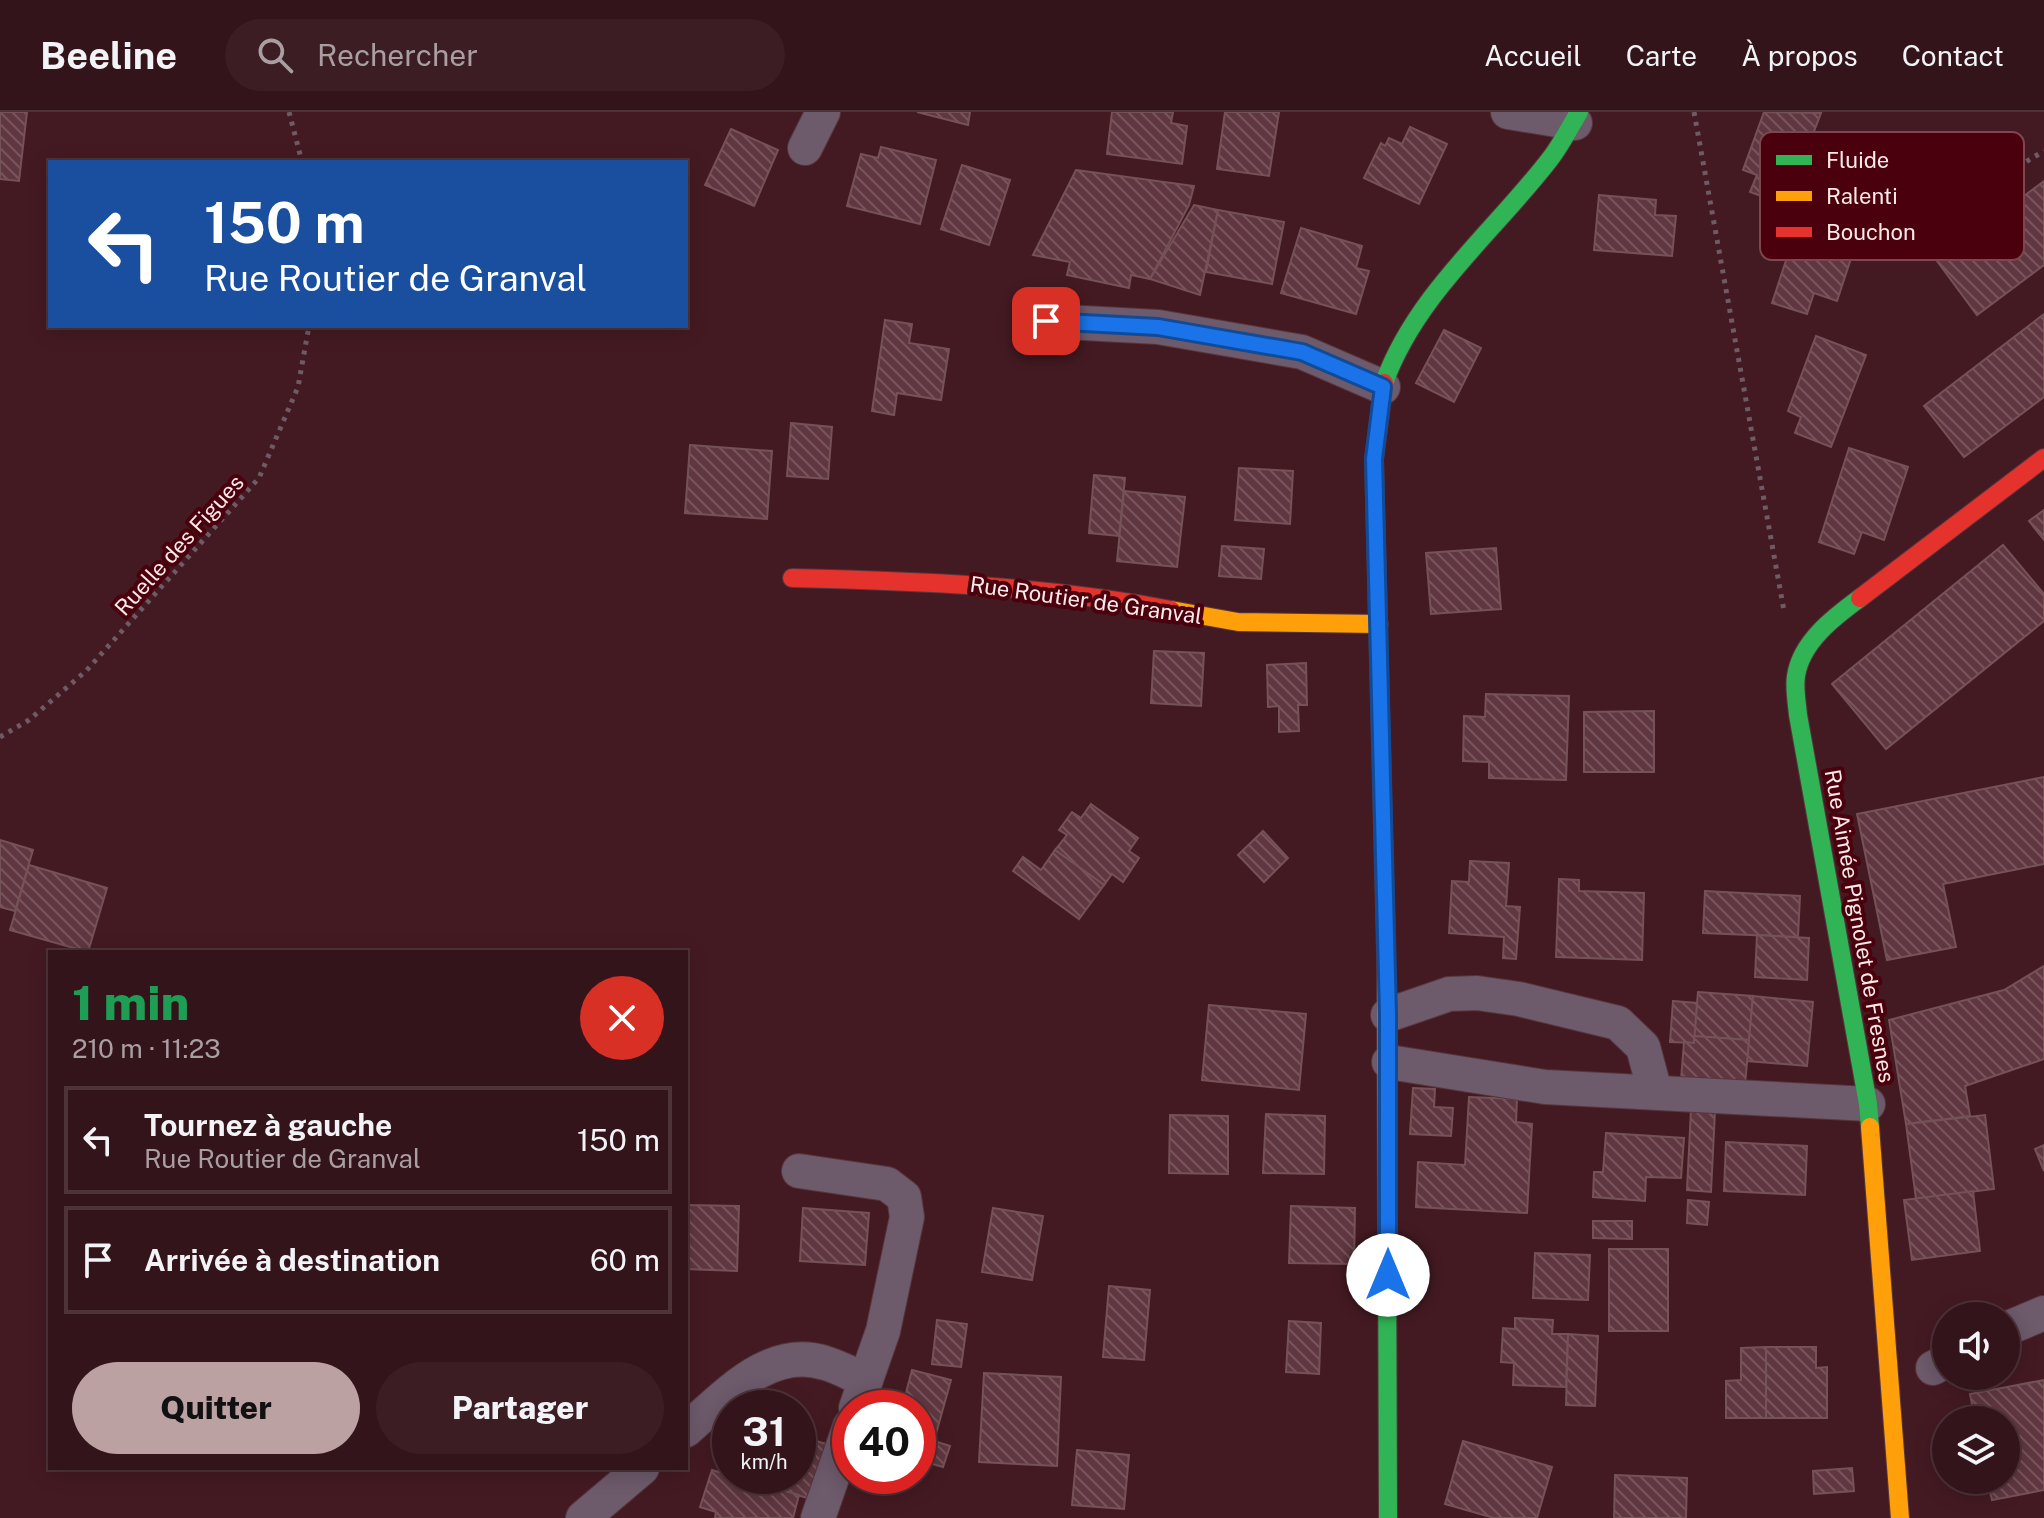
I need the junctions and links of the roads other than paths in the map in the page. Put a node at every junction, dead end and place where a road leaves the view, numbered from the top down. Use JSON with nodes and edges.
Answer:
{"nodes":[{"id":1,"x":823,"y":112,"type":"edge"},
{"id":2,"x":1508,"y":112,"type":"edge"},
{"id":3,"x":1577,"y":117,"type":"edge"},
{"id":4,"x":805,"y":148,"type":"dead end"},
{"id":5,"x":1046,"y":321,"type":"dead end"},
{"id":6,"x":1383,"y":387,"type":"junction"},
{"id":7,"x":2044,"y":458,"type":"edge"},
{"id":8,"x":792,"y":578,"type":"dead end"},
{"id":9,"x":1379,"y":624,"type":"junction"},
{"id":10,"x":1388,"y":1015,"type":"junction"},
{"id":11,"x":1389,"y":1062,"type":"junction"},
{"id":12,"x":1655,"y":1092,"type":"junction"},
{"id":13,"x":1868,"y":1104,"type":"junction"},
{"id":14,"x":799,"y":1171,"type":"dead end"},
{"id":15,"x":2044,"y":1313,"type":"edge"},
{"id":16,"x":2020,"y":1323,"type":"edge"},
{"id":17,"x":856,"y":1390,"type":"edge"},
{"id":18,"x":862,"y":1390,"type":"edge"},
{"id":19,"x":688,"y":1428,"type":"edge"},
{"id":20,"x":640,"y":1470,"type":"edge"},
{"id":21,"x":832,"y":1478,"type":"edge"},
{"id":22,"x":583,"y":1518,"type":"edge"},
{"id":23,"x":818,"y":1518,"type":"edge"},
{"id":24,"x":1388,"y":1518,"type":"edge"},
{"id":25,"x":1900,"y":1518,"type":"edge"}],
"edges":[{"from":1,"to":4,"type":"street"},
{"from":2,"to":3,"type":"street"},
{"from":3,"to":6,"type":"street"},
{"from":5,"to":6,"type":"street"},
{"from":6,"to":9,"type":"street"},
{"from":7,"to":13,"type":"street","name":"Rue Aimée Pignolet de Fresnes"},
{"from":8,"to":9,"type":"street","name":"Rue Routier de Granval"},
{"from":9,"to":10,"type":"street"},
{"from":10,"to":11,"type":"street"},
{"from":10,"to":12,"type":"street"},
{"from":11,"to":12,"type":"street"},
{"from":11,"to":24,"type":"street"},
{"from":12,"to":13,"type":"street"},
{"from":13,"to":25,"type":"street","name":"Rue Aimée Pignolet de Fresnes"},
{"from":14,"to":18,"type":"street"},
{"from":15,"to":16,"type":"street"},
{"from":17,"to":19,"type":"street"},
{"from":20,"to":22,"type":"street"},
{"from":21,"to":23,"type":"street"}]}
